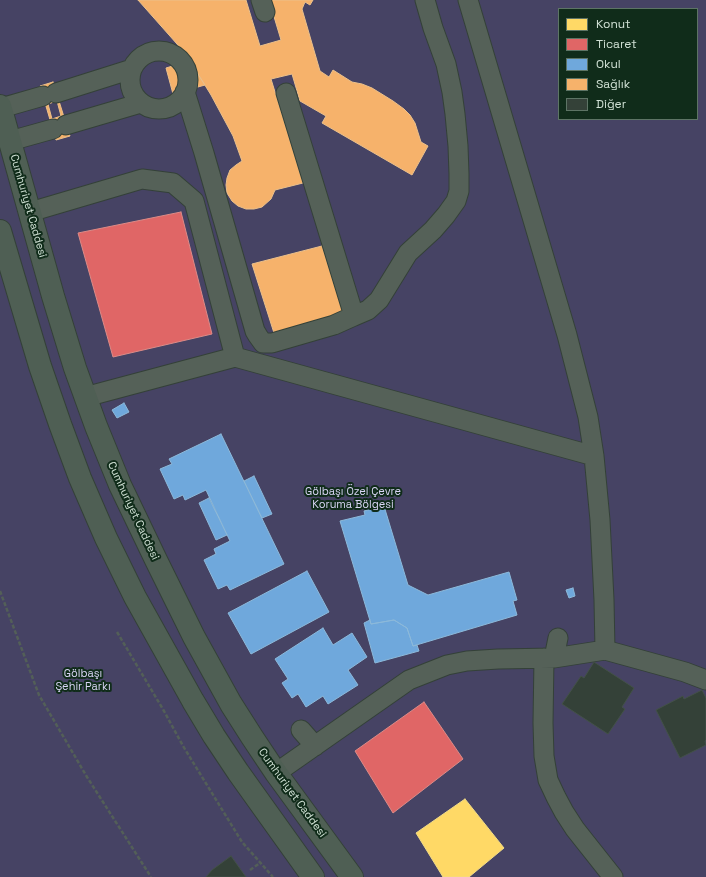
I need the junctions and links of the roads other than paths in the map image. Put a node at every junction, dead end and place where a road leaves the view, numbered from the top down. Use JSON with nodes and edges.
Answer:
{"nodes":[{"id":1,"x":425,"y":0,"type":"edge"},
{"id":2,"x":468,"y":0,"type":"edge"},
{"id":3,"x":132,"y":69,"type":"junction"},
{"id":4,"x":185,"y":92,"type":"junction"},
{"id":5,"x":286,"y":93,"type":"dead end"},
{"id":6,"x":142,"y":103,"type":"junction"},
{"id":7,"x":0,"y":107,"type":"edge"},
{"id":8,"x":10,"y":141,"type":"junction"},
{"id":9,"x":30,"y":212,"type":"junction"},
{"id":10,"x":1,"y":235,"type":"edge"},
{"id":11,"x":354,"y":316,"type":"junction"},
{"id":12,"x":235,"y":357,"type":"junction"},
{"id":13,"x":85,"y":397,"type":"junction"},
{"id":14,"x":594,"y":456,"type":"junction"},
{"id":15,"x":558,"y":638,"type":"dead end"},
{"id":16,"x":605,"y":650,"type":"junction"},
{"id":17,"x":549,"y":658,"type":"junction"},
{"id":18,"x":706,"y":680,"type":"edge"},
{"id":19,"x":301,"y":730,"type":"dead end"},
{"id":20,"x":314,"y":746,"type":"junction"},
{"id":21,"x":276,"y":773,"type":"junction"},
{"id":22,"x":313,"y":877,"type":"edge"},
{"id":23,"x":352,"y":877,"type":"edge"},
{"id":24,"x":613,"y":877,"type":"edge"}],
"edges":[{"from":1,"to":11,"type":"street"},
{"from":2,"to":14,"type":"street"},
{"from":3,"to":4,"type":"street"},
{"from":3,"to":6,"type":"street"},
{"from":3,"to":7,"type":"street"},
{"from":4,"to":6,"type":"street"},
{"from":4,"to":11,"type":"street"},
{"from":5,"to":11,"type":"street"},
{"from":6,"to":8,"type":"street"},
{"from":7,"to":8,"type":"main road","name":"Cumhuriyet Caddesi"},
{"from":8,"to":9,"type":"main road","name":"Cumhuriyet Caddesi"},
{"from":9,"to":12,"type":"street"},
{"from":9,"to":13,"type":"main road","name":"Cumhuriyet Caddesi"},
{"from":10,"to":22,"type":"main road"},
{"from":12,"to":13,"type":"street"},
{"from":12,"to":14,"type":"street"},
{"from":13,"to":21,"type":"main road","name":"Cumhuriyet Caddesi"},
{"from":14,"to":16,"type":"street"},
{"from":15,"to":17,"type":"street"},
{"from":16,"to":17,"type":"street"},
{"from":16,"to":18,"type":"street"},
{"from":17,"to":20,"type":"street"},
{"from":17,"to":24,"type":"street"},
{"from":19,"to":20,"type":"street"},
{"from":20,"to":21,"type":"street"},
{"from":21,"to":23,"type":"main road","name":"Cumhuriyet Caddesi"}]}
